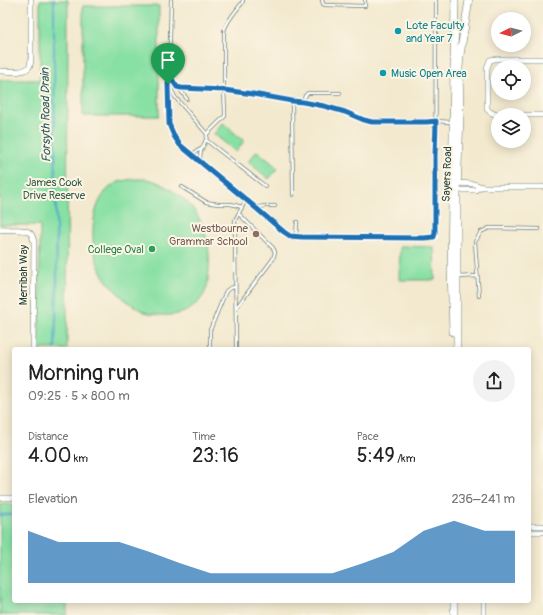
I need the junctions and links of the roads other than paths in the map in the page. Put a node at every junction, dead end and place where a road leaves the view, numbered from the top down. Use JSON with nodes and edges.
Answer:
{"nodes":[{"id":1,"x":31,"y":0,"type":"edge"},
{"id":2,"x":170,"y":0,"type":"edge"},
{"id":3,"x":243,"y":0,"type":"edge"},
{"id":4,"x":322,"y":0,"type":"edge"},
{"id":5,"x":365,"y":0,"type":"edge"},
{"id":6,"x":436,"y":0,"type":"edge"},
{"id":7,"x":455,"y":0,"type":"edge"},
{"id":8,"x":469,"y":0,"type":"edge"},
{"id":9,"x":543,"y":59,"type":"edge"},
{"id":10,"x":459,"y":68,"type":"junction"},
{"id":11,"x":0,"y":71,"type":"edge"},
{"id":12,"x":169,"y":75,"type":"junction"},
{"id":13,"x":169,"y":81,"type":"junction"},
{"id":14,"x":179,"y":88,"type":"junction"},
{"id":15,"x":224,"y":90,"type":"junction"},
{"id":16,"x":340,"y":93,"type":"dead end"},
{"id":17,"x":187,"y":99,"type":"dead end"},
{"id":18,"x":292,"y":101,"type":"junction"},
{"id":19,"x":303,"y":102,"type":"junction"},
{"id":20,"x":543,"y":115,"type":"edge"},
{"id":21,"x":436,"y":121,"type":"junction"},
{"id":22,"x":454,"y":123,"type":"junction"},
{"id":23,"x":207,"y":134,"type":"junction"},
{"id":24,"x":206,"y":140,"type":"junction"},
{"id":25,"x":202,"y":149,"type":"junction"},
{"id":26,"x":191,"y":154,"type":"junction"},
{"id":27,"x":200,"y":161,"type":"junction"},
{"id":28,"x":265,"y":186,"type":"dead end"},
{"id":29,"x":182,"y":187,"type":"dead end"},
{"id":30,"x":455,"y":187,"type":"junction"},
{"id":31,"x":543,"y":187,"type":"edge"},
{"id":32,"x":293,"y":195,"type":"dead end"},
{"id":33,"x":246,"y":200,"type":"junction"},
{"id":34,"x":275,"y":206,"type":"dead end"},
{"id":35,"x":242,"y":207,"type":"junction"},
{"id":36,"x":255,"y":208,"type":"junction"},
{"id":37,"x":239,"y":214,"type":"junction"},
{"id":38,"x":297,"y":222,"type":"dead end"},
{"id":39,"x":539,"y":229,"type":"dead end"},
{"id":40,"x":0,"y":230,"type":"edge"},
{"id":41,"x":296,"y":236,"type":"junction"},
{"id":42,"x":477,"y":276,"type":"junction"},
{"id":43,"x":454,"y":277,"type":"junction"},
{"id":44,"x":235,"y":287,"type":"junction"},
{"id":45,"x":479,"y":296,"type":"dead end"},
{"id":46,"x":235,"y":309,"type":"junction"},
{"id":47,"x":33,"y":347,"type":"edge"},
{"id":48,"x":210,"y":347,"type":"edge"},
{"id":49,"x":236,"y":347,"type":"edge"},
{"id":50,"x":456,"y":347,"type":"edge"},
{"id":51,"x":0,"y":498,"type":"edge"},
{"id":52,"x":12,"y":498,"type":"edge"},
{"id":53,"x":531,"y":526,"type":"edge"},
{"id":54,"x":543,"y":526,"type":"edge"},
{"id":55,"x":531,"y":532,"type":"edge"},
{"id":56,"x":543,"y":532,"type":"edge"},
{"id":57,"x":454,"y":603,"type":"edge"},
{"id":58,"x":484,"y":603,"type":"edge"},
{"id":59,"x":454,"y":615,"type":"edge"},
{"id":60,"x":484,"y":615,"type":"edge"}],
"edges":[{"from":1,"to":11,"type":"street"},
{"from":2,"to":12,"type":"lane"},
{"from":3,"to":15,"type":"lane"},
{"from":4,"to":5,"type":"lane"},
{"from":6,"to":21,"type":"lane"},
{"from":7,"to":22,"type":"main road","name":"Sayers Road"},
{"from":8,"to":10,"type":"main road","name":"Sayers Road"},
{"from":9,"to":20,"type":"street"},
{"from":10,"to":22,"type":"main road"},
{"from":10,"to":30,"type":"main road","name":"Sayers Road"},
{"from":12,"to":13,"type":"lane"},
{"from":12,"to":14,"type":"lane"},
{"from":13,"to":23,"type":"lane"},
{"from":13,"to":26,"type":"lane"},
{"from":14,"to":15,"type":"lane"},
{"from":14,"to":17,"type":"lane"},
{"from":15,"to":18,"type":"lane"},
{"from":15,"to":23,"type":"lane"},
{"from":16,"to":19,"type":"lane"},
{"from":18,"to":19,"type":"lane"},
{"from":18,"to":32,"type":"lane"},
{"from":19,"to":21,"type":"lane"},
{"from":21,"to":22,"type":"lane"},
{"from":21,"to":41,"type":"lane"},
{"from":22,"to":30,"type":"main road","name":"Sayers Road"},
{"from":23,"to":24,"type":"lane"},
{"from":24,"to":25,"type":"lane"},
{"from":24,"to":28,"type":"lane"},
{"from":25,"to":26,"type":"lane"},
{"from":25,"to":27,"type":"lane"},
{"from":26,"to":27,"type":"lane"},
{"from":27,"to":33,"type":"lane"},
{"from":29,"to":35,"type":"lane"},
{"from":30,"to":31,"type":"street"},
{"from":30,"to":43,"type":"main road","name":"Sayers Road"},
{"from":33,"to":35,"type":"lane"},
{"from":33,"to":36,"type":"lane"},
{"from":34,"to":36,"type":"lane"},
{"from":35,"to":37,"type":"lane"},
{"from":36,"to":41,"type":"lane"},
{"from":37,"to":44,"type":"lane"},
{"from":37,"to":46,"type":"lane"},
{"from":38,"to":41,"type":"lane"},
{"from":39,"to":42,"type":"lane"},
{"from":40,"to":47,"type":"street","name":"Merribah Way"},
{"from":42,"to":43,"type":"lane"},
{"from":42,"to":45,"type":"lane"},
{"from":43,"to":50,"type":"main road","name":"Sayers Road"},
{"from":44,"to":46,"type":"lane"},
{"from":44,"to":48,"type":"lane"},
{"from":46,"to":49,"type":"lane"},
{"from":51,"to":52,"type":"street"},
{"from":53,"to":54,"type":"street"},
{"from":55,"to":56,"type":"street"},
{"from":57,"to":59,"type":"main road"},
{"from":58,"to":60,"type":"street"}]}
